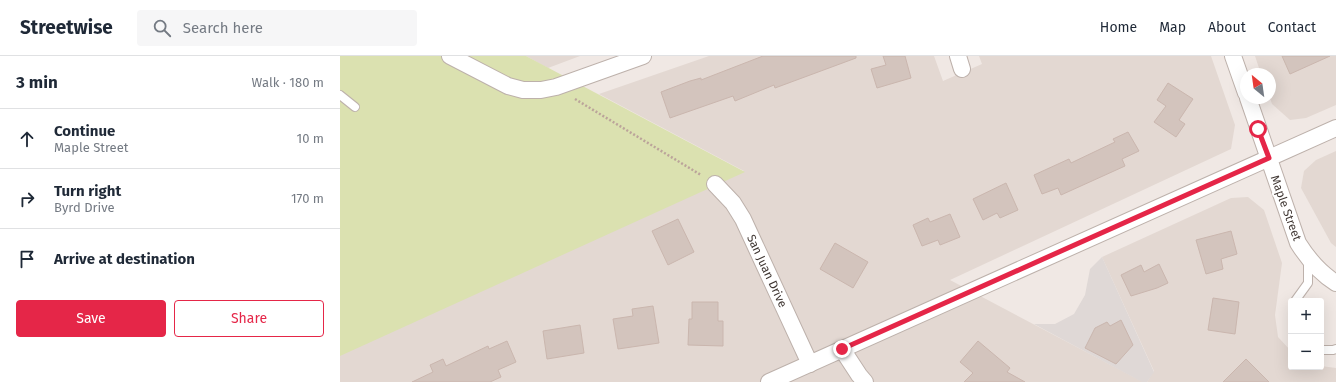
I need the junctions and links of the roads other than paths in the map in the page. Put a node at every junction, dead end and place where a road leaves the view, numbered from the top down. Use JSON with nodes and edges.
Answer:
{"nodes":[{"id":1,"x":450,"y":56,"type":"edge"},
{"id":2,"x":643,"y":56,"type":"edge"},
{"id":3,"x":1233,"y":56,"type":"edge"},
{"id":4,"x":1240,"y":76,"type":"edge"},
{"id":5,"x":340,"y":95,"type":"edge"},
{"id":6,"x":1250,"y":104,"type":"edge"},
{"id":7,"x":355,"y":107,"type":"dead end"},
{"id":8,"x":1336,"y":128,"type":"edge"},
{"id":9,"x":1269,"y":158,"type":"junction"},
{"id":10,"x":715,"y":184,"type":"road end"},
{"id":11,"x":1308,"y":259,"type":"junction"},
{"id":12,"x":1336,"y":283,"type":"edge"},
{"id":13,"x":1297,"y":298,"type":"edge"},
{"id":14,"x":842,"y":349,"type":"junction"},
{"id":15,"x":1336,"y":349,"type":"edge"},
{"id":16,"x":1324,"y":350,"type":"edge"},
{"id":17,"x":810,"y":364,"type":"junction"},
{"id":18,"x":769,"y":382,"type":"edge"},
{"id":19,"x":865,"y":382,"type":"edge"}],
"edges":[{"from":1,"to":2,"type":"street"},
{"from":3,"to":4,"type":"street"},
{"from":5,"to":7,"type":"lane"},
{"from":6,"to":9,"type":"street","name":"Maple Street"},
{"from":8,"to":9,"type":"street"},
{"from":9,"to":11,"type":"street","name":"Maple Street"},
{"from":9,"to":14,"type":"street"},
{"from":10,"to":17,"type":"street","name":"San Juan Drive"},
{"from":11,"to":12,"type":"street","name":"Maple Street"},
{"from":11,"to":13,"type":"lane"},
{"from":14,"to":17,"type":"street"},
{"from":14,"to":19,"type":"street"},
{"from":15,"to":16,"type":"lane"},
{"from":17,"to":18,"type":"street"}]}
